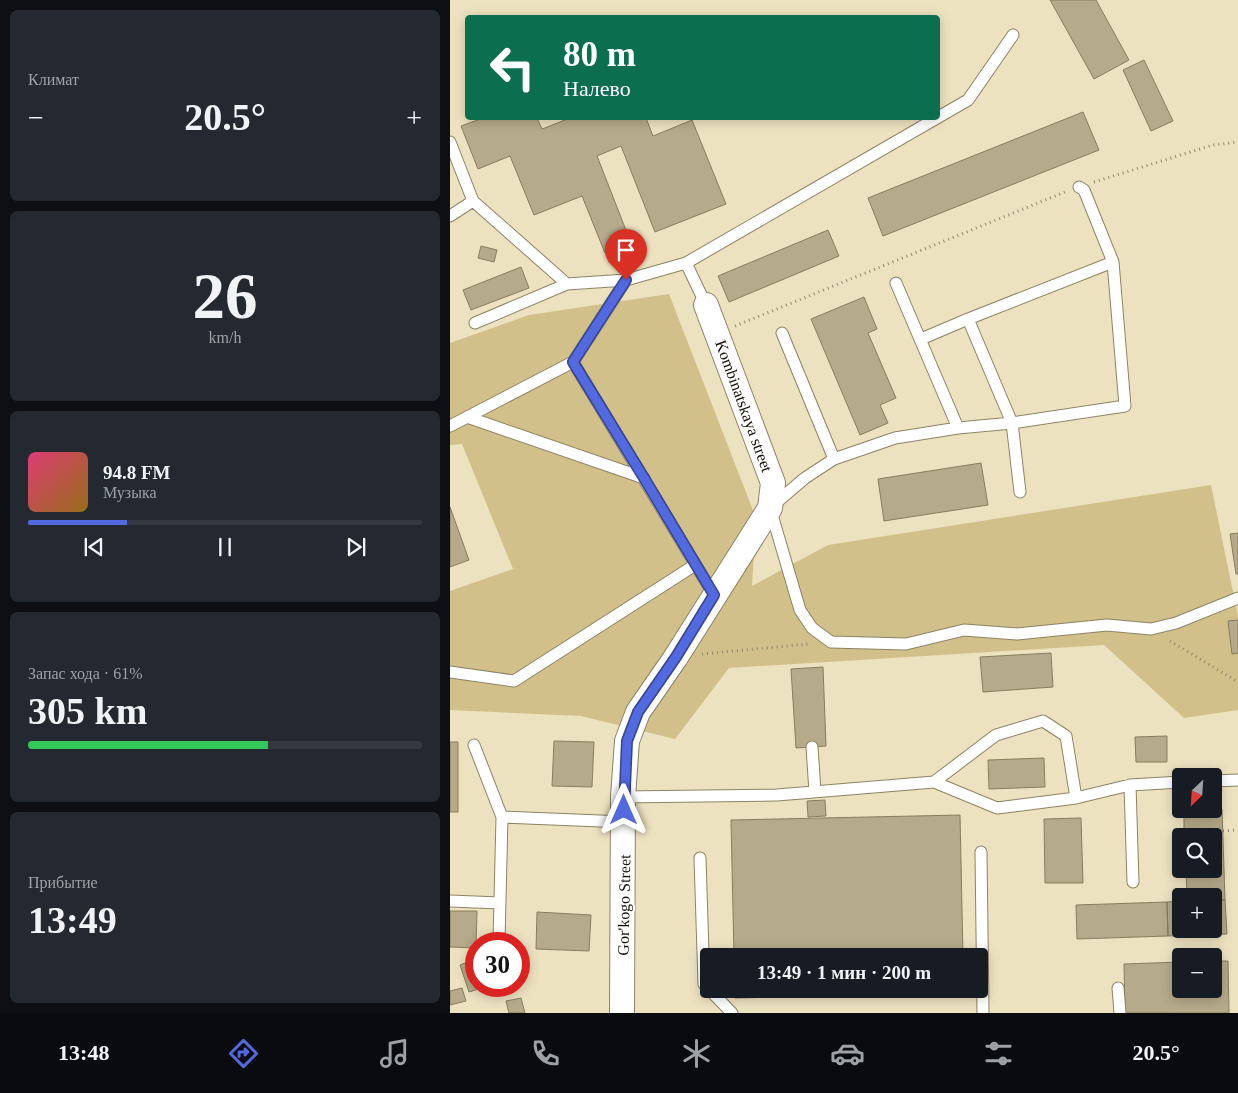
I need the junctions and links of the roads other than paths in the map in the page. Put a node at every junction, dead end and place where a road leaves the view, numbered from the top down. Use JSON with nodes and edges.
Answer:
{"nodes":[{"id":1,"x":1012,"y":35,"type":"dead end"},
{"id":2,"x":940,"y":116,"type":"edge"},
{"id":3,"x":934,"y":120,"type":"edge"},
{"id":4,"x":450,"y":142,"type":"edge"},
{"id":5,"x":1079,"y":187,"type":"road end"},
{"id":6,"x":473,"y":202,"type":"junction"},
{"id":7,"x":450,"y":216,"type":"edge"},
{"id":8,"x":1113,"y":262,"type":"junction"},
{"id":9,"x":686,"y":264,"type":"junction"},
{"id":10,"x":626,"y":280,"type":"junction"},
{"id":11,"x":896,"y":283,"type":"dead end"},
{"id":12,"x":566,"y":284,"type":"junction"},
{"id":13,"x":706,"y":305,"type":"joint"},
{"id":14,"x":968,"y":319,"type":"junction"},
{"id":15,"x":475,"y":322,"type":"dead end"},
{"id":16,"x":782,"y":333,"type":"dead end"},
{"id":17,"x":921,"y":339,"type":"junction"},
{"id":18,"x":573,"y":362,"type":"junction"},
{"id":19,"x":467,"y":417,"type":"junction"},
{"id":20,"x":1012,"y":423,"type":"junction"},
{"id":21,"x":450,"y":426,"type":"edge"},
{"id":22,"x":958,"y":428,"type":"junction"},
{"id":23,"x":834,"y":459,"type":"junction"},
{"id":24,"x":644,"y":478,"type":"junction"},
{"id":25,"x":1020,"y":492,"type":"dead end"},
{"id":26,"x":770,"y":508,"type":"junction"},
{"id":27,"x":695,"y":565,"type":"junction"},
{"id":28,"x":714,"y":595,"type":"junction"},
{"id":29,"x":1238,"y":598,"type":"edge"},
{"id":30,"x":450,"y":672,"type":"edge"},
{"id":31,"x":474,"y":745,"type":"dead end"},
{"id":32,"x":812,"y":747,"type":"dead end"},
{"id":33,"x":1238,"y":780,"type":"edge"},
{"id":34,"x":1222,"y":781,"type":"edge"},
{"id":35,"x":934,"y":782,"type":"junction"},
{"id":36,"x":1172,"y":783,"type":"edge"},
{"id":37,"x":1130,"y":785,"type":"junction"},
{"id":38,"x":815,"y":792,"type":"junction"},
{"id":39,"x":624,"y":797,"type":"junction"},
{"id":40,"x":1076,"y":798,"type":"junction"},
{"id":41,"x":502,"y":817,"type":"junction"},
{"id":42,"x":624,"y":822,"type":"junction"},
{"id":43,"x":981,"y":852,"type":"dead end"},
{"id":44,"x":700,"y":858,"type":"dead end"},
{"id":45,"x":1133,"y":882,"type":"dead end"},
{"id":46,"x":450,"y":901,"type":"edge"},
{"id":47,"x":500,"y":904,"type":"junction"},
{"id":48,"x":499,"y":932,"type":"edge"},
{"id":49,"x":1118,"y":988,"type":"dead end"},
{"id":50,"x":622,"y":1013,"type":"edge"},
{"id":51,"x":732,"y":1013,"type":"edge"},
{"id":52,"x":983,"y":1013,"type":"edge"},
{"id":53,"x":1120,"y":1013,"type":"edge"}],
"edges":[{"from":1,"to":2,"type":"lane"},
{"from":3,"to":9,"type":"lane"},
{"from":4,"to":6,"type":"lane"},
{"from":5,"to":8,"type":"lane"},
{"from":6,"to":7,"type":"lane"},
{"from":6,"to":12,"type":"lane"},
{"from":8,"to":14,"type":"lane"},
{"from":8,"to":20,"type":"lane"},
{"from":9,"to":10,"type":"lane"},
{"from":9,"to":13,"type":"lane"},
{"from":10,"to":12,"type":"lane"},
{"from":10,"to":18,"type":"lane"},
{"from":11,"to":17,"type":"lane"},
{"from":12,"to":15,"type":"lane"},
{"from":13,"to":26,"type":"street","name":"Kombinatskaya street"},
{"from":14,"to":17,"type":"lane"},
{"from":14,"to":20,"type":"lane"},
{"from":16,"to":23,"type":"lane"},
{"from":17,"to":22,"type":"lane"},
{"from":18,"to":19,"type":"lane"},
{"from":18,"to":24,"type":"lane"},
{"from":19,"to":21,"type":"lane"},
{"from":19,"to":24,"type":"lane"},
{"from":20,"to":22,"type":"lane"},
{"from":20,"to":25,"type":"lane"},
{"from":22,"to":23,"type":"lane"},
{"from":23,"to":26,"type":"lane"},
{"from":24,"to":27,"type":"lane"},
{"from":26,"to":28,"type":"street","name":"Kombinatskaya street"},
{"from":26,"to":29,"type":"lane"},
{"from":27,"to":28,"type":"lane"},
{"from":27,"to":30,"type":"lane"},
{"from":28,"to":39,"type":"street","name":"Kombinatskaya street"},
{"from":31,"to":41,"type":"lane"},
{"from":32,"to":38,"type":"lane"},
{"from":33,"to":34,"type":"lane"},
{"from":35,"to":38,"type":"lane"},
{"from":35,"to":40,"type":"lane"},
{"from":35,"to":40,"type":"lane"},
{"from":36,"to":37,"type":"lane"},
{"from":37,"to":40,"type":"lane"},
{"from":37,"to":45,"type":"lane"},
{"from":38,"to":39,"type":"lane"},
{"from":39,"to":42,"type":"street","name":"Gor'kogo Street"},
{"from":41,"to":42,"type":"lane"},
{"from":41,"to":47,"type":"lane"},
{"from":42,"to":50,"type":"street","name":"Gor'kogo Street"},
{"from":43,"to":52,"type":"lane"},
{"from":44,"to":51,"type":"lane"},
{"from":46,"to":47,"type":"lane"},
{"from":47,"to":48,"type":"lane"},
{"from":49,"to":53,"type":"lane"}]}
